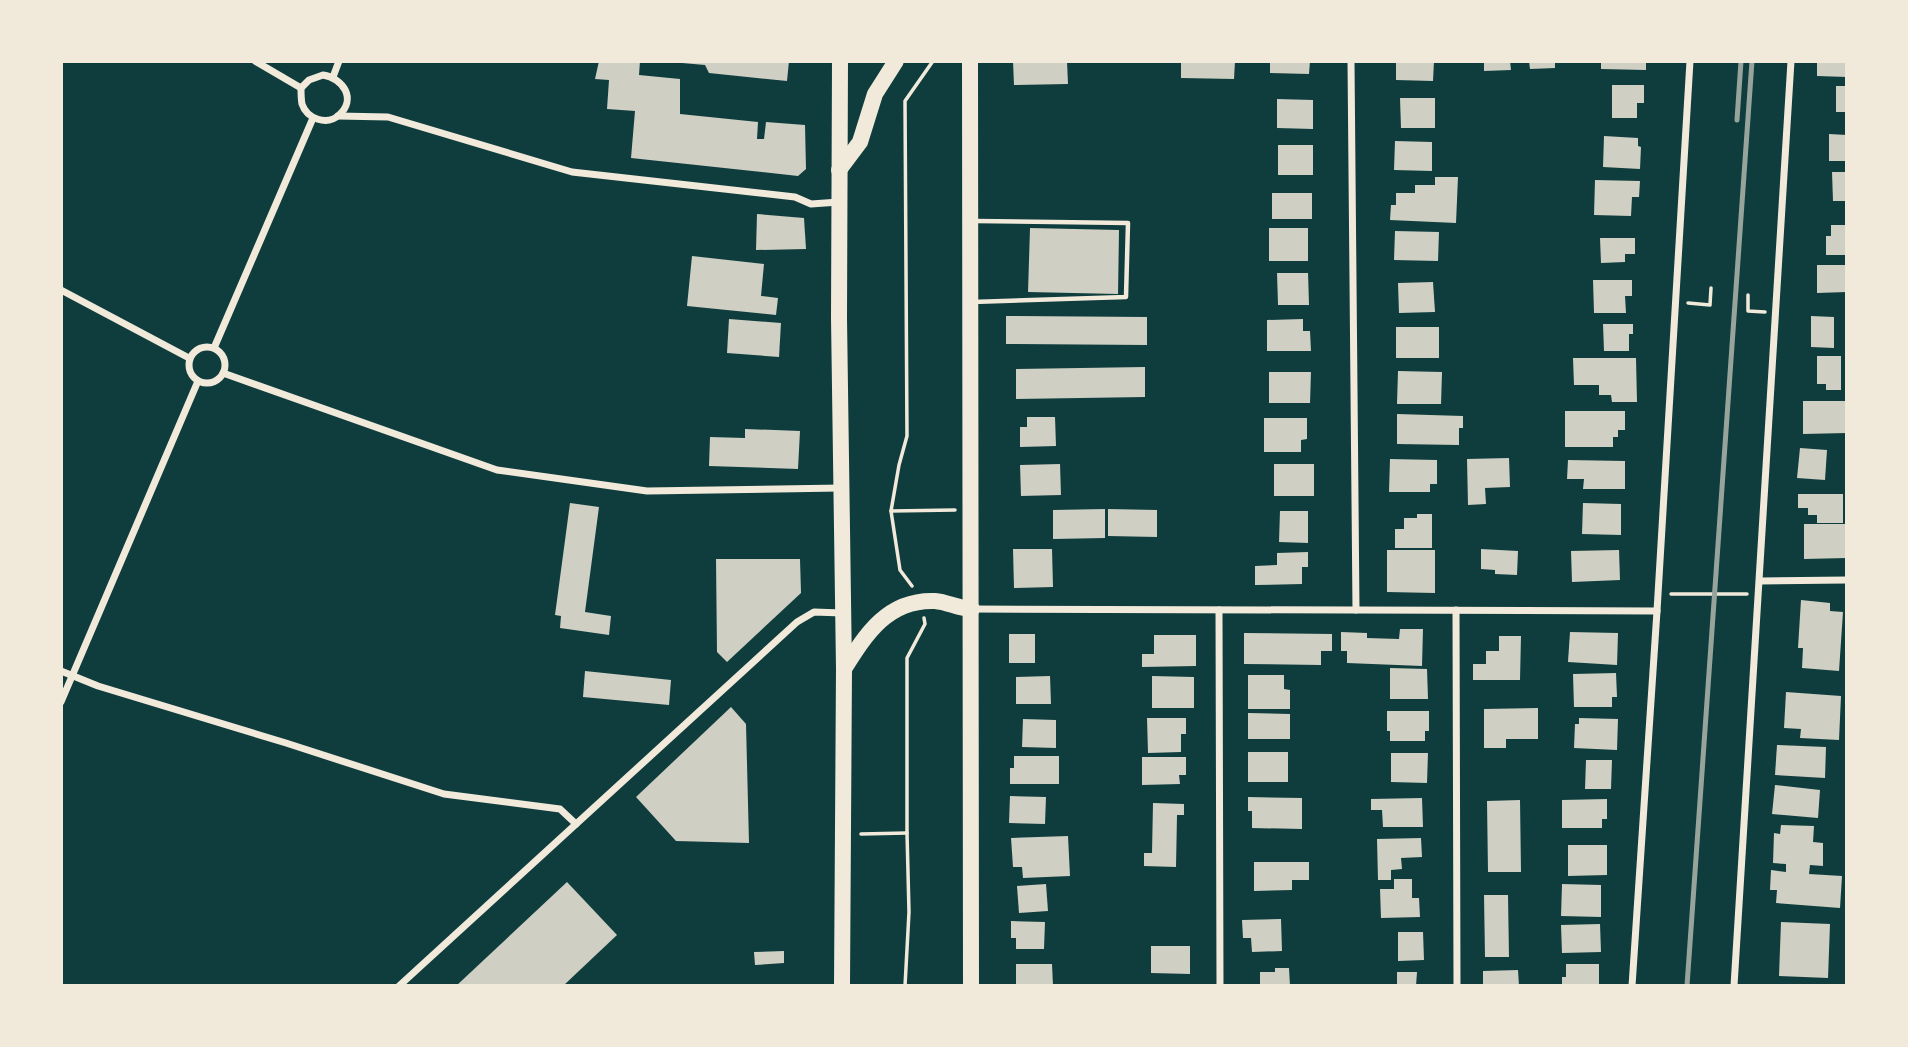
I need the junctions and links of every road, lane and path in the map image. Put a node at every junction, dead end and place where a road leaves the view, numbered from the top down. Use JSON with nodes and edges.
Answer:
{"nodes":[{"id":1,"x":255,"y":61,"type":"edge"},
{"id":2,"x":340,"y":61,"type":"edge"},
{"id":3,"x":840,"y":61,"type":"edge"},
{"id":4,"x":896,"y":61,"type":"edge"},
{"id":5,"x":933,"y":61,"type":"edge"},
{"id":6,"x":970,"y":61,"type":"edge"},
{"id":7,"x":1352,"y":61,"type":"edge"},
{"id":8,"x":1689,"y":61,"type":"edge"},
{"id":9,"x":1791,"y":61,"type":"edge"},
{"id":10,"x":333,"y":76,"type":"junction"},
{"id":11,"x":301,"y":88,"type":"junction"},
{"id":12,"x":338,"y":116,"type":"junction"},
{"id":13,"x":313,"y":118,"type":"junction"},
{"id":14,"x":839,"y":170,"type":"junction"},
{"id":15,"x":840,"y":202,"type":"junction"},
{"id":16,"x":971,"y":221,"type":"junction"},
{"id":17,"x":1711,"y":288,"type":"dead end"},
{"id":18,"x":61,"y":290,"type":"edge"},
{"id":19,"x":1748,"y":295,"type":"dead end"},
{"id":20,"x":1675,"y":301,"type":"junction"},
{"id":21,"x":971,"y":302,"type":"junction"},
{"id":22,"x":1776,"y":313,"type":"junction"},
{"id":23,"x":214,"y":348,"type":"junction"},
{"id":24,"x":190,"y":358,"type":"junction"},
{"id":25,"x":223,"y":373,"type":"junction"},
{"id":26,"x":198,"y":381,"type":"junction"},
{"id":27,"x":841,"y":488,"type":"junction"},
{"id":28,"x":955,"y":510,"type":"dead end"},
{"id":29,"x":891,"y":511,"type":"junction"},
{"id":30,"x":1847,"y":580,"type":"edge"},
{"id":31,"x":1759,"y":581,"type":"junction"},
{"id":32,"x":919,"y":592,"type":"dead end"},
{"id":33,"x":1658,"y":594,"type":"junction"},
{"id":34,"x":1759,"y":594,"type":"junction"},
{"id":35,"x":972,"y":609,"type":"junction"},
{"id":36,"x":923,"y":610,"type":"dead end"},
{"id":37,"x":1219,"y":610,"type":"junction"},
{"id":38,"x":1356,"y":610,"type":"junction"},
{"id":39,"x":1456,"y":610,"type":"junction"},
{"id":40,"x":1657,"y":611,"type":"junction"},
{"id":41,"x":842,"y":613,"type":"junction"},
{"id":42,"x":844,"y":669,"type":"junction"},
{"id":43,"x":61,"y":671,"type":"edge"},
{"id":44,"x":73,"y":676,"type":"junction"},
{"id":45,"x":61,"y":702,"type":"edge"},
{"id":46,"x":576,"y":824,"type":"junction"},
{"id":47,"x":907,"y":833,"type":"junction"},
{"id":48,"x":862,"y":834,"type":"dead end"},
{"id":49,"x":399,"y":986,"type":"edge"},
{"id":50,"x":842,"y":986,"type":"edge"},
{"id":51,"x":905,"y":986,"type":"edge"},
{"id":52,"x":971,"y":986,"type":"edge"},
{"id":53,"x":1220,"y":986,"type":"edge"},
{"id":54,"x":1457,"y":986,"type":"edge"},
{"id":55,"x":1632,"y":986,"type":"edge"},
{"id":56,"x":1734,"y":986,"type":"edge"}],
"edges":[{"from":1,"to":11,"type":"street"},
{"from":2,"to":10,"type":"street"},
{"from":3,"to":14,"type":"highway"},
{"from":4,"to":14,"type":"highway"},
{"from":5,"to":29,"type":"path"},
{"from":6,"to":16,"type":"highway"},
{"from":7,"to":38,"type":"street"},
{"from":8,"to":20,"type":"street"},
{"from":9,"to":22,"type":"street"},
{"from":10,"to":11,"type":"street"},
{"from":10,"to":12,"type":"street"},
{"from":11,"to":13,"type":"street"},
{"from":12,"to":13,"type":"street"},
{"from":12,"to":15,"type":"street"},
{"from":13,"to":23,"type":"street"},
{"from":14,"to":15,"type":"highway"},
{"from":15,"to":27,"type":"highway"},
{"from":16,"to":21,"type":"highway"},
{"from":16,"to":21,"type":"lane"},
{"from":17,"to":20,"type":"path"},
{"from":18,"to":24,"type":"street"},
{"from":19,"to":22,"type":"path"},
{"from":20,"to":33,"type":"street"},
{"from":21,"to":35,"type":"highway"},
{"from":22,"to":31,"type":"street"},
{"from":23,"to":24,"type":"street"},
{"from":23,"to":25,"type":"street"},
{"from":24,"to":26,"type":"street"},
{"from":25,"to":26,"type":"street"},
{"from":25,"to":27,"type":"street"},
{"from":26,"to":44,"type":"street"},
{"from":27,"to":41,"type":"highway"},
{"from":28,"to":29,"type":"path"},
{"from":29,"to":32,"type":"path"},
{"from":30,"to":31,"type":"street"},
{"from":31,"to":34,"type":"street"},
{"from":33,"to":34,"type":"path"},
{"from":33,"to":40,"type":"street"},
{"from":34,"to":56,"type":"street"},
{"from":35,"to":37,"type":"street"},
{"from":35,"to":42,"type":"highway"},
{"from":35,"to":52,"type":"highway"},
{"from":36,"to":47,"type":"path"},
{"from":37,"to":38,"type":"street"},
{"from":37,"to":53,"type":"street"},
{"from":38,"to":39,"type":"street"},
{"from":39,"to":40,"type":"street"},
{"from":39,"to":54,"type":"street"},
{"from":40,"to":55,"type":"street"},
{"from":41,"to":42,"type":"highway"},
{"from":41,"to":46,"type":"street"},
{"from":42,"to":50,"type":"highway"},
{"from":43,"to":44,"type":"street"},
{"from":44,"to":45,"type":"street"},
{"from":44,"to":46,"type":"street"},
{"from":46,"to":49,"type":"street"},
{"from":47,"to":48,"type":"path"},
{"from":47,"to":51,"type":"path"}]}
